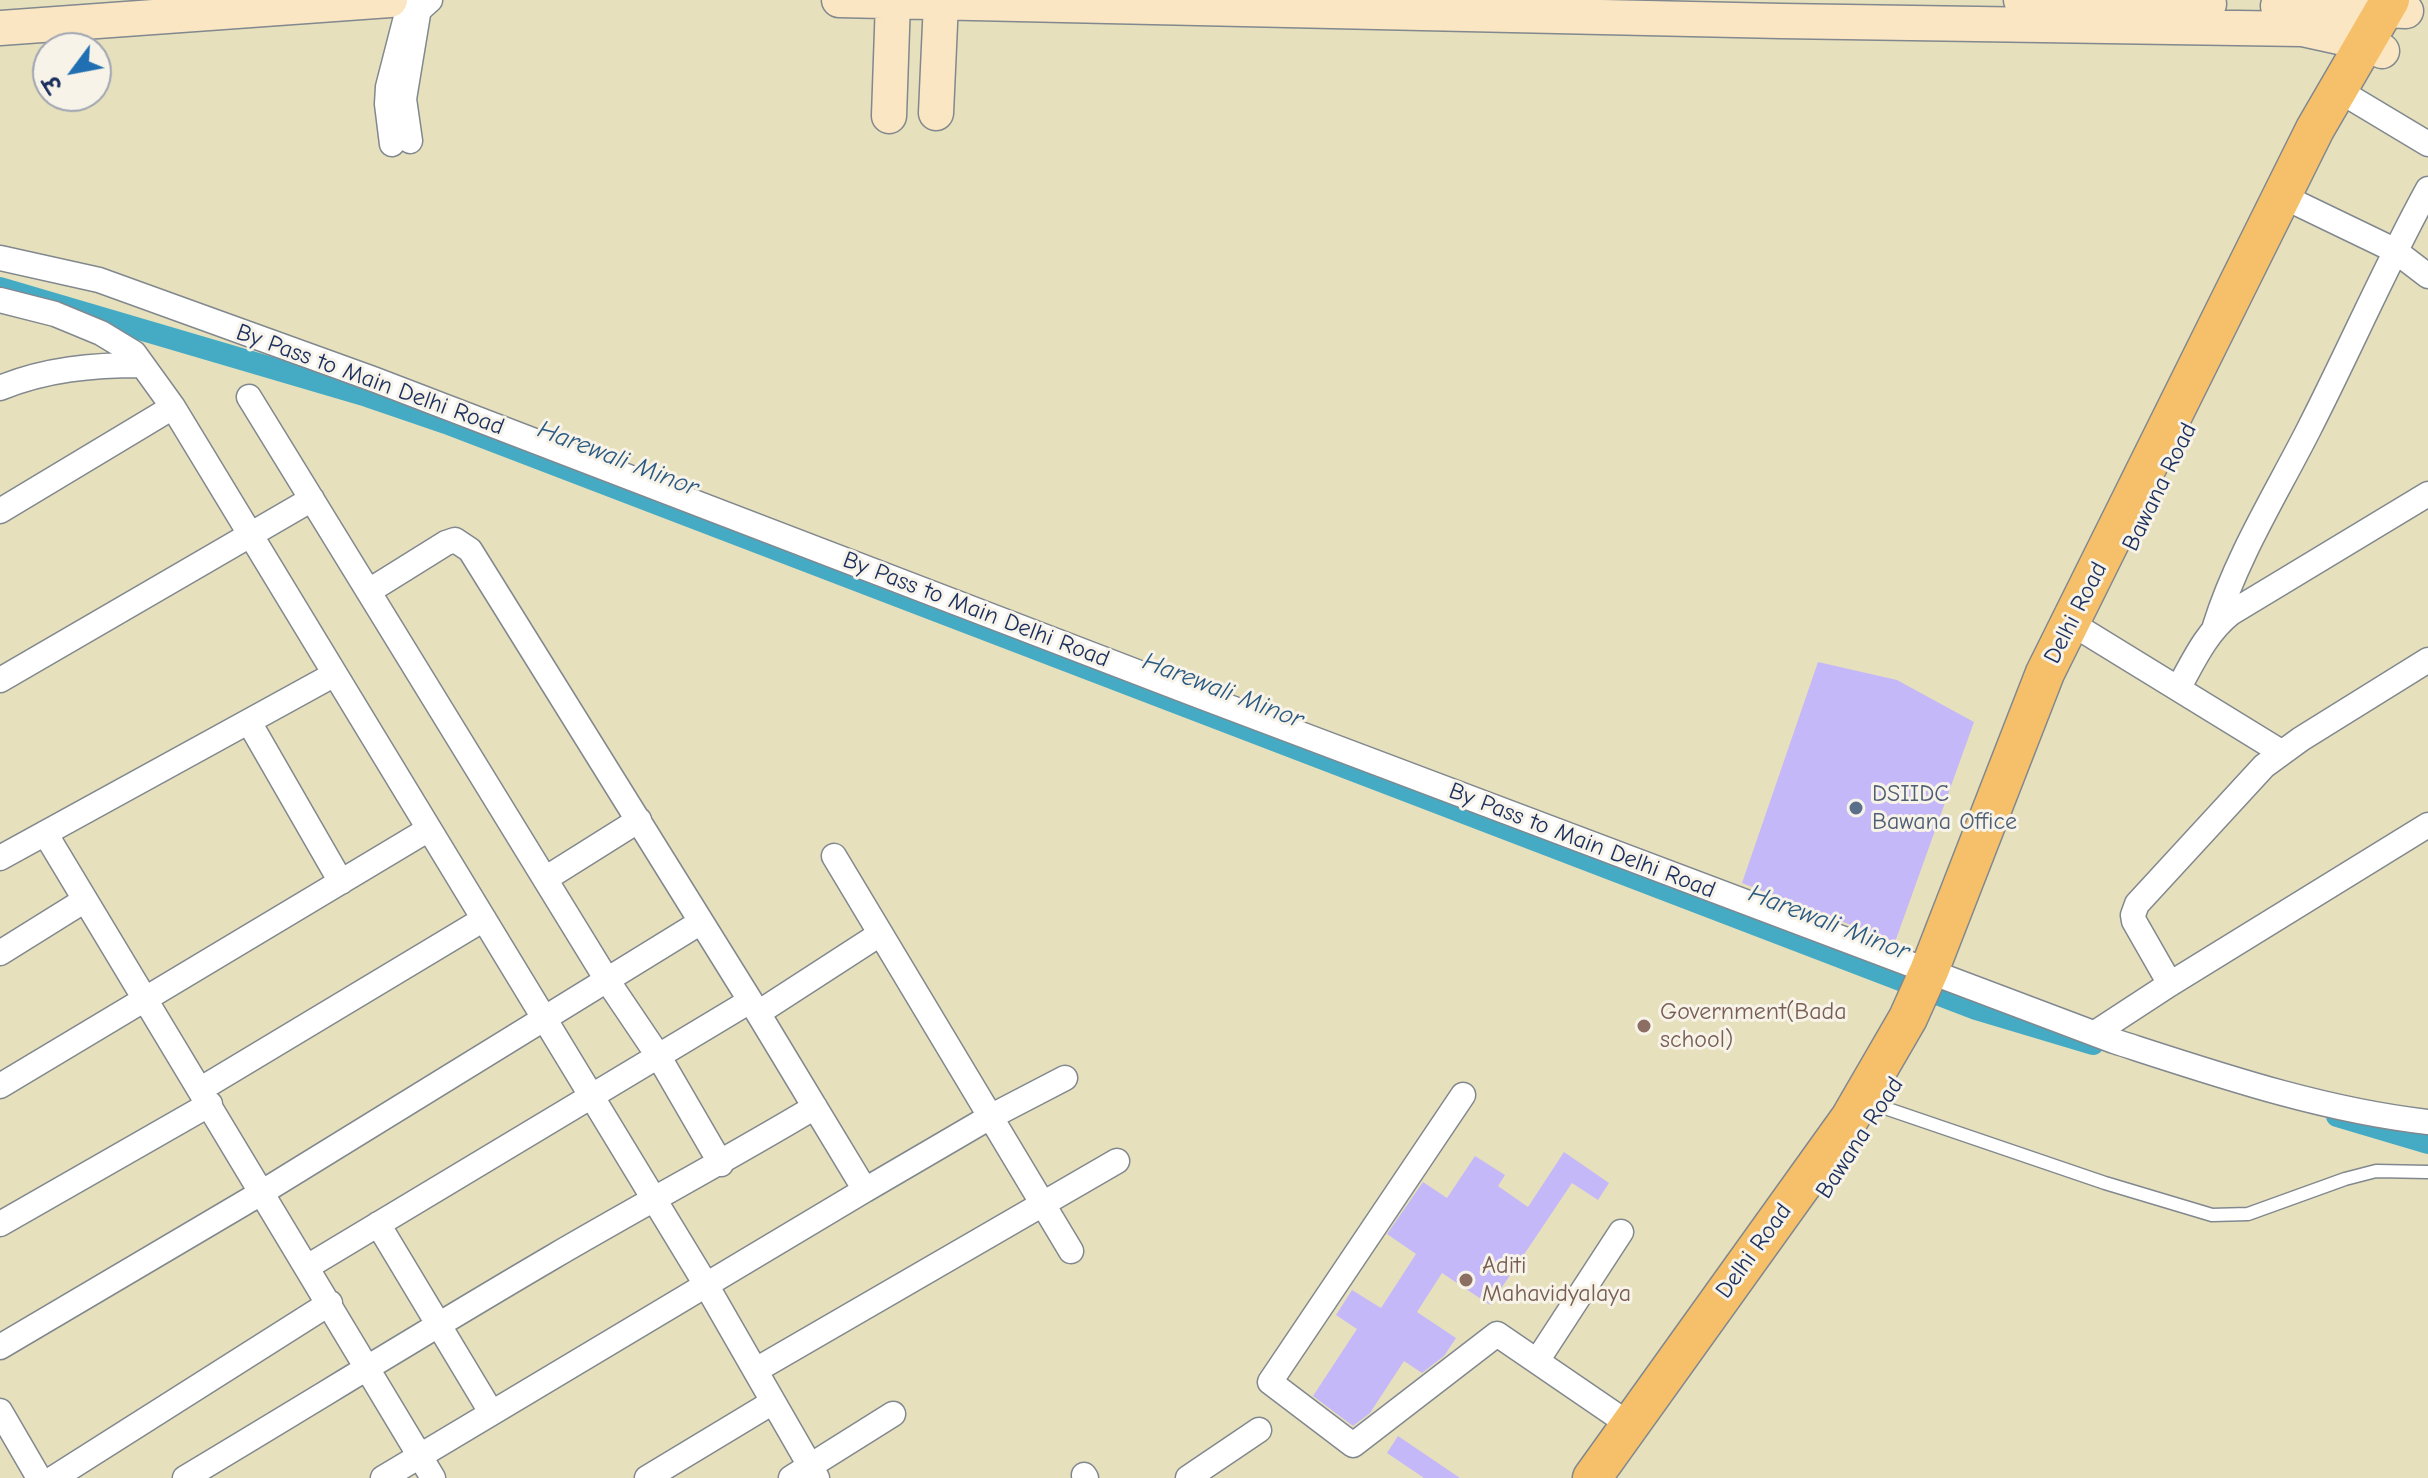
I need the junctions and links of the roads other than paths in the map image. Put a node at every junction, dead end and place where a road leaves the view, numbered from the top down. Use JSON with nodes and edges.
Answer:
{"nodes":[{"id":1,"x":47,"y":0,"type":"edge"},
{"id":2,"x":390,"y":0,"type":"edge"},
{"id":3,"x":430,"y":0,"type":"edge"},
{"id":4,"x":839,"y":0,"type":"edge"},
{"id":5,"x":2021,"y":0,"type":"edge"},
{"id":6,"x":893,"y":1,"type":"edge"},
{"id":7,"x":941,"y":2,"type":"junction"},
{"id":8,"x":0,"y":4,"type":"edge"},
{"id":9,"x":2398,"y":5,"type":"edge"},
{"id":10,"x":0,"y":28,"type":"edge"},
{"id":11,"x":2374,"y":47,"type":"junction"},
{"id":12,"x":2347,"y":96,"type":"junction"},
{"id":13,"x":936,"y":113,"type":"dead end"},
{"id":14,"x":889,"y":116,"type":"dead end"},
{"id":15,"x":2428,"y":144,"type":"edge"},
{"id":16,"x":2428,"y":189,"type":"edge"},
{"id":17,"x":2292,"y":201,"type":"junction"},
{"id":18,"x":2394,"y":250,"type":"junction"},
{"id":19,"x":0,"y":258,"type":"edge"},
{"id":20,"x":2428,"y":276,"type":"edge"},
{"id":21,"x":0,"y":300,"type":"edge"},
{"id":22,"x":142,"y":365,"type":"junction"},
{"id":23,"x":0,"y":388,"type":"edge"},
{"id":24,"x":249,"y":397,"type":"dead end"},
{"id":25,"x":173,"y":407,"type":"junction"},
{"id":26,"x":2428,"y":494,"type":"edge"},
{"id":27,"x":312,"y":499,"type":"junction"},
{"id":28,"x":0,"y":511,"type":"edge"},
{"id":29,"x":251,"y":535,"type":"junction"},
{"id":30,"x":369,"y":591,"type":"junction"},
{"id":31,"x":2215,"y":626,"type":"junction"},
{"id":32,"x":2080,"y":627,"type":"junction"},
{"id":33,"x":2428,"y":660,"type":"edge"},
{"id":34,"x":335,"y":674,"type":"junction"},
{"id":35,"x":0,"y":680,"type":"edge"},
{"id":36,"x":2179,"y":687,"type":"junction"},
{"id":37,"x":249,"y":722,"type":"junction"},
{"id":38,"x":2281,"y":752,"type":"junction"},
{"id":39,"x":639,"y":820,"type":"junction"},
{"id":40,"x":2428,"y":825,"type":"edge"},
{"id":41,"x":429,"y":829,"type":"junction"},
{"id":42,"x":45,"y":833,"type":"junction"},
{"id":43,"x":834,"y":856,"type":"dead end"},
{"id":44,"x":0,"y":858,"type":"edge"},
{"id":45,"x":545,"y":879,"type":"junction"},
{"id":46,"x":341,"y":882,"type":"junction"},
{"id":47,"x":85,"y":900,"type":"junction"},
{"id":48,"x":484,"y":919,"type":"junction"},
{"id":49,"x":701,"y":922,"type":"junction"},
{"id":50,"x":880,"y":934,"type":"junction"},
{"id":51,"x":0,"y":953,"type":"edge"},
{"id":52,"x":607,"y":980,"type":"junction"},
{"id":53,"x":1935,"y":981,"type":"junction"},
{"id":54,"x":2170,"y":984,"type":"junction"},
{"id":55,"x":145,"y":1000,"type":"junction"},
{"id":56,"x":754,"y":1007,"type":"junction"},
{"id":57,"x":543,"y":1019,"type":"junction"},
{"id":58,"x":2095,"y":1033,"type":"junction"},
{"id":59,"x":659,"y":1057,"type":"junction"},
{"id":60,"x":3,"y":1078,"type":"edge"},
{"id":61,"x":1065,"y":1078,"type":"dead end"},
{"id":62,"x":1888,"y":1086,"type":"junction"},
{"id":63,"x":1463,"y":1095,"type":"dead end"},
{"id":64,"x":205,"y":1097,"type":"junction"},
{"id":65,"x":592,"y":1098,"type":"junction"},
{"id":66,"x":815,"y":1107,"type":"junction"},
{"id":67,"x":990,"y":1117,"type":"junction"},
{"id":68,"x":2428,"y":1122,"type":"edge"},
{"id":69,"x":1117,"y":1161,"type":"dead end"},
{"id":70,"x":721,"y":1164,"type":"junction"},
{"id":71,"x":2428,"y":1172,"type":"edge"},
{"id":72,"x":865,"y":1190,"type":"junction"},
{"id":73,"x":261,"y":1193,"type":"junction"},
{"id":74,"x":654,"y":1200,"type":"junction"},
{"id":75,"x":1042,"y":1204,"type":"junction"},
{"id":76,"x":0,"y":1224,"type":"edge"},
{"id":77,"x":378,"y":1224,"type":"junction"},
{"id":78,"x":1621,"y":1232,"type":"dead end"},
{"id":79,"x":1071,"y":1251,"type":"dead end"},
{"id":80,"x":307,"y":1267,"type":"junction"},
{"id":81,"x":705,"y":1283,"type":"junction"},
{"id":82,"x":330,"y":1303,"type":"junction"},
{"id":83,"x":438,"y":1324,"type":"junction"},
{"id":84,"x":0,"y":1347,"type":"edge"},
{"id":85,"x":1537,"y":1361,"type":"junction"},
{"id":86,"x":368,"y":1366,"type":"junction"},
{"id":87,"x":756,"y":1370,"type":"junction"},
{"id":88,"x":773,"y":1402,"type":"junction"},
{"id":89,"x":0,"y":1411,"type":"edge"},
{"id":90,"x":491,"y":1412,"type":"junction"},
{"id":91,"x":893,"y":1414,"type":"dead end"},
{"id":92,"x":1630,"y":1425,"type":"junction"},
{"id":93,"x":1259,"y":1430,"type":"dead end"},
{"id":94,"x":8,"y":1442,"type":"edge"},
{"id":95,"x":419,"y":1455,"type":"junction"},
{"id":96,"x":806,"y":1474,"type":"edge"},
{"id":97,"x":39,"y":1478,"type":"edge"},
{"id":98,"x":54,"y":1478,"type":"edge"},
{"id":99,"x":185,"y":1478,"type":"edge"},
{"id":100,"x":383,"y":1478,"type":"edge"},
{"id":101,"x":433,"y":1478,"type":"edge"},
{"id":102,"x":647,"y":1478,"type":"edge"},
{"id":103,"x":1188,"y":1478,"type":"edge"},
{"id":104,"x":1592,"y":1478,"type":"edge"},
{"id":105,"x":1617,"y":1478,"type":"edge"}],
"edges":[{"from":1,"to":8,"type":"street"},
{"from":2,"to":3,"type":"street"},
{"from":2,"to":10,"type":"street"},
{"from":4,"to":6,"type":"street"},
{"from":5,"to":9,"type":"street"},
{"from":6,"to":7,"type":"street"},
{"from":6,"to":14,"type":"street"},
{"from":7,"to":11,"type":"street"},
{"from":7,"to":13,"type":"street"},
{"from":9,"to":11,"type":"main road"},
{"from":11,"to":12,"type":"main road"},
{"from":12,"to":15,"type":"street"},
{"from":12,"to":17,"type":"main road","name":"Delhi Road"},
{"from":16,"to":18,"type":"street"},
{"from":17,"to":18,"type":"street"},
{"from":17,"to":32,"type":"main road","name":"Delhi Road"},
{"from":18,"to":20,"type":"street"},
{"from":18,"to":31,"type":"street"},
{"from":19,"to":53,"type":"street","name":"By Pass to Main Delhi Road"},
{"from":21,"to":22,"type":"street"},
{"from":22,"to":23,"type":"street"},
{"from":22,"to":25,"type":"street"},
{"from":24,"to":27,"type":"street"},
{"from":25,"to":28,"type":"street"},
{"from":25,"to":29,"type":"street"},
{"from":26,"to":31,"type":"street"},
{"from":27,"to":29,"type":"street"},
{"from":27,"to":30,"type":"street"},
{"from":29,"to":34,"type":"street"},
{"from":29,"to":35,"type":"street"},
{"from":30,"to":39,"type":"street"},
{"from":30,"to":45,"type":"street"},
{"from":31,"to":36,"type":"street"},
{"from":32,"to":36,"type":"street"},
{"from":32,"to":53,"type":"main road","name":"Delhi Road"},
{"from":33,"to":38,"type":"street"},
{"from":34,"to":37,"type":"street"},
{"from":34,"to":41,"type":"street"},
{"from":36,"to":38,"type":"street"},
{"from":37,"to":42,"type":"street"},
{"from":37,"to":46,"type":"street"},
{"from":38,"to":54,"type":"street"},
{"from":39,"to":45,"type":"street"},
{"from":39,"to":49,"type":"street"},
{"from":40,"to":54,"type":"street"},
{"from":41,"to":46,"type":"street"},
{"from":41,"to":48,"type":"street"},
{"from":42,"to":44,"type":"street"},
{"from":42,"to":47,"type":"street"},
{"from":43,"to":50,"type":"street"},
{"from":45,"to":52,"type":"street"},
{"from":46,"to":55,"type":"street"},
{"from":47,"to":51,"type":"street"},
{"from":47,"to":55,"type":"street"},
{"from":48,"to":57,"type":"street"},
{"from":48,"to":64,"type":"street"},
{"from":49,"to":52,"type":"street"},
{"from":49,"to":56,"type":"street"},
{"from":50,"to":56,"type":"street"},
{"from":50,"to":67,"type":"street"},
{"from":52,"to":57,"type":"street"},
{"from":52,"to":59,"type":"street"},
{"from":53,"to":58,"type":"street","name":"By Pass to Main Delhi Road"},
{"from":53,"to":62,"type":"main road","name":"Bawana Road"},
{"from":54,"to":58,"type":"street"},
{"from":55,"to":60,"type":"street"},
{"from":55,"to":64,"type":"street"},
{"from":56,"to":59,"type":"street"},
{"from":56,"to":66,"type":"street"},
{"from":57,"to":65,"type":"street"},
{"from":57,"to":73,"type":"street"},
{"from":58,"to":68,"type":"street","name":"By Pass to Main Delhi Road"},
{"from":59,"to":65,"type":"street"},
{"from":59,"to":70,"type":"street"},
{"from":61,"to":67,"type":"street"},
{"from":62,"to":71,"type":"lane"},
{"from":62,"to":92,"type":"main road","name":"Delhi Road"},
{"from":62,"to":105,"type":"main road","name":"Bawana Road"},
{"from":63,"to":85,"type":"street"},
{"from":64,"to":73,"type":"street"},
{"from":64,"to":76,"type":"street"},
{"from":65,"to":74,"type":"street"},
{"from":65,"to":77,"type":"street"},
{"from":66,"to":70,"type":"street"},
{"from":66,"to":72,"type":"street"},
{"from":67,"to":72,"type":"street"},
{"from":67,"to":75,"type":"street"},
{"from":69,"to":75,"type":"street"},
{"from":70,"to":74,"type":"street"},
{"from":72,"to":81,"type":"street"},
{"from":73,"to":80,"type":"street"},
{"from":73,"to":84,"type":"street"},
{"from":74,"to":81,"type":"street"},
{"from":74,"to":83,"type":"street"},
{"from":75,"to":79,"type":"street"},
{"from":75,"to":87,"type":"street"},
{"from":77,"to":80,"type":"street"},
{"from":77,"to":83,"type":"street"},
{"from":78,"to":85,"type":"street"},
{"from":80,"to":82,"type":"street"},
{"from":81,"to":87,"type":"street"},
{"from":81,"to":90,"type":"street"},
{"from":82,"to":86,"type":"street"},
{"from":82,"to":98,"type":"street"},
{"from":83,"to":86,"type":"street"},
{"from":83,"to":90,"type":"street"},
{"from":85,"to":92,"type":"street"},
{"from":86,"to":95,"type":"street"},
{"from":86,"to":99,"type":"street"},
{"from":87,"to":88,"type":"street"},
{"from":88,"to":96,"type":"street"},
{"from":88,"to":102,"type":"street"},
{"from":89,"to":94,"type":"street"},
{"from":90,"to":95,"type":"street"},
{"from":91,"to":96,"type":"street"},
{"from":92,"to":104,"type":"main road","name":"Delhi Road"},
{"from":93,"to":103,"type":"street"},
{"from":94,"to":97,"type":"street"},
{"from":95,"to":100,"type":"street"},
{"from":95,"to":101,"type":"street"}]}
